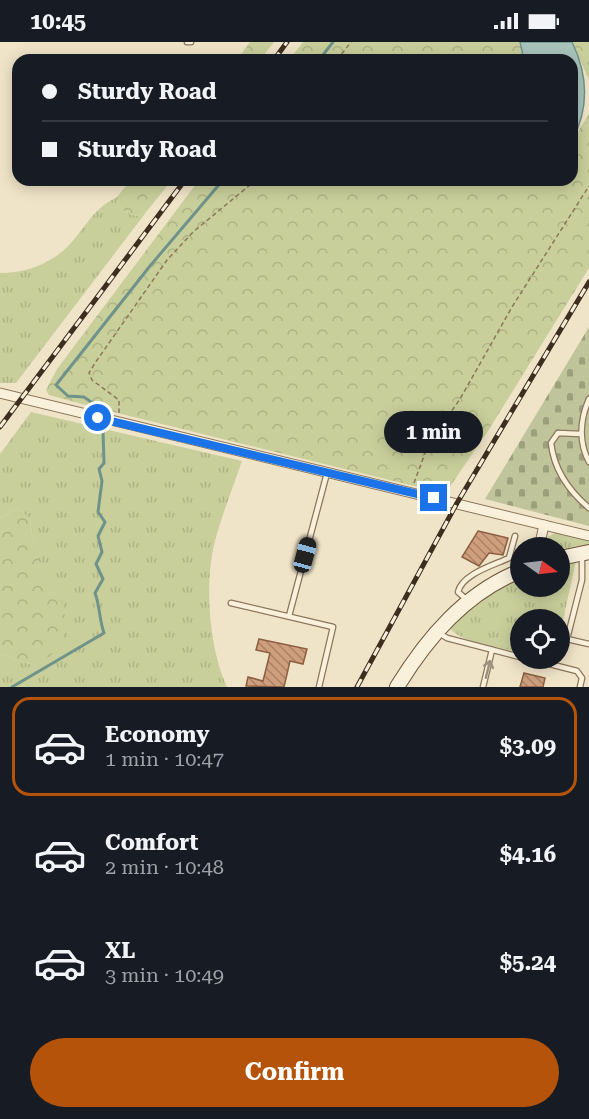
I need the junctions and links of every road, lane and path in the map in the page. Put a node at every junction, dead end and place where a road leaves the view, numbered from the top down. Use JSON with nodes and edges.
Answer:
{"nodes":[{"id":1,"x":351,"y":42,"type":"edge"},
{"id":2,"x":342,"y":54,"type":"edge"},
{"id":3,"x":249,"y":186,"type":"edge"},
{"id":4,"x":589,"y":186,"type":"edge"},
{"id":5,"x":0,"y":393,"type":"edge"},
{"id":6,"x":589,"y":399,"type":"edge"},
{"id":7,"x":116,"y":423,"type":"junction"},
{"id":8,"x":581,"y":434,"type":"junction"},
{"id":9,"x":589,"y":462,"type":"edge"},
{"id":10,"x":327,"y":473,"type":"junction"},
{"id":11,"x":411,"y":492,"type":"junction"},
{"id":12,"x":589,"y":508,"type":"edge"},
{"id":13,"x":544,"y":525,"type":"junction"},
{"id":14,"x":515,"y":536,"type":"dead end"},
{"id":15,"x":589,"y":536,"type":"edge"},
{"id":16,"x":541,"y":537,"type":"edge"},
{"id":17,"x":585,"y":553,"type":"edge"},
{"id":18,"x":570,"y":556,"type":"edge"},
{"id":19,"x":510,"y":576,"type":"edge"},
{"id":20,"x":582,"y":580,"type":"junction"},
{"id":21,"x":589,"y":582,"type":"edge"},
{"id":22,"x":468,"y":601,"type":"junction"},
{"id":23,"x":231,"y":603,"type":"dead end"},
{"id":24,"x":289,"y":616,"type":"junction"},
{"id":25,"x":437,"y":631,"type":"junction"},
{"id":26,"x":589,"y":644,"type":"edge"},
{"id":27,"x":492,"y":650,"type":"junction"},
{"id":28,"x":510,"y":654,"type":"edge"},
{"id":29,"x":570,"y":669,"type":"edge"},
{"id":30,"x":320,"y":687,"type":"edge"},
{"id":31,"x":397,"y":687,"type":"edge"},
{"id":32,"x":483,"y":687,"type":"edge"},
{"id":33,"x":579,"y":687,"type":"edge"}],
"edges":[{"from":1,"to":2,"type":"path"},
{"from":3,"to":7,"type":"path"},
{"from":4,"to":11,"type":"path"},
{"from":5,"to":7,"type":"street"},
{"from":6,"to":8,"type":"lane"},
{"from":7,"to":10,"type":"street"},
{"from":8,"to":9,"type":"lane"},
{"from":8,"to":12,"type":"lane"},
{"from":10,"to":11,"type":"street"},
{"from":10,"to":24,"type":"lane"},
{"from":11,"to":13,"type":"street"},
{"from":13,"to":15,"type":"street"},
{"from":13,"to":16,"type":"street"},
{"from":14,"to":22,"type":"lane"},
{"from":17,"to":18,"type":"street"},
{"from":17,"to":20,"type":"lane"},
{"from":19,"to":22,"type":"street"},
{"from":20,"to":21,"type":"lane"},
{"from":20,"to":26,"type":"lane"},
{"from":22,"to":25,"type":"street"},
{"from":23,"to":24,"type":"lane"},
{"from":24,"to":30,"type":"lane"},
{"from":25,"to":27,"type":"lane"},
{"from":25,"to":31,"type":"street"},
{"from":27,"to":28,"type":"lane"},
{"from":32,"to":27,"type":"lane","one_way":true},
{"from":29,"to":33,"type":"lane"}]}
